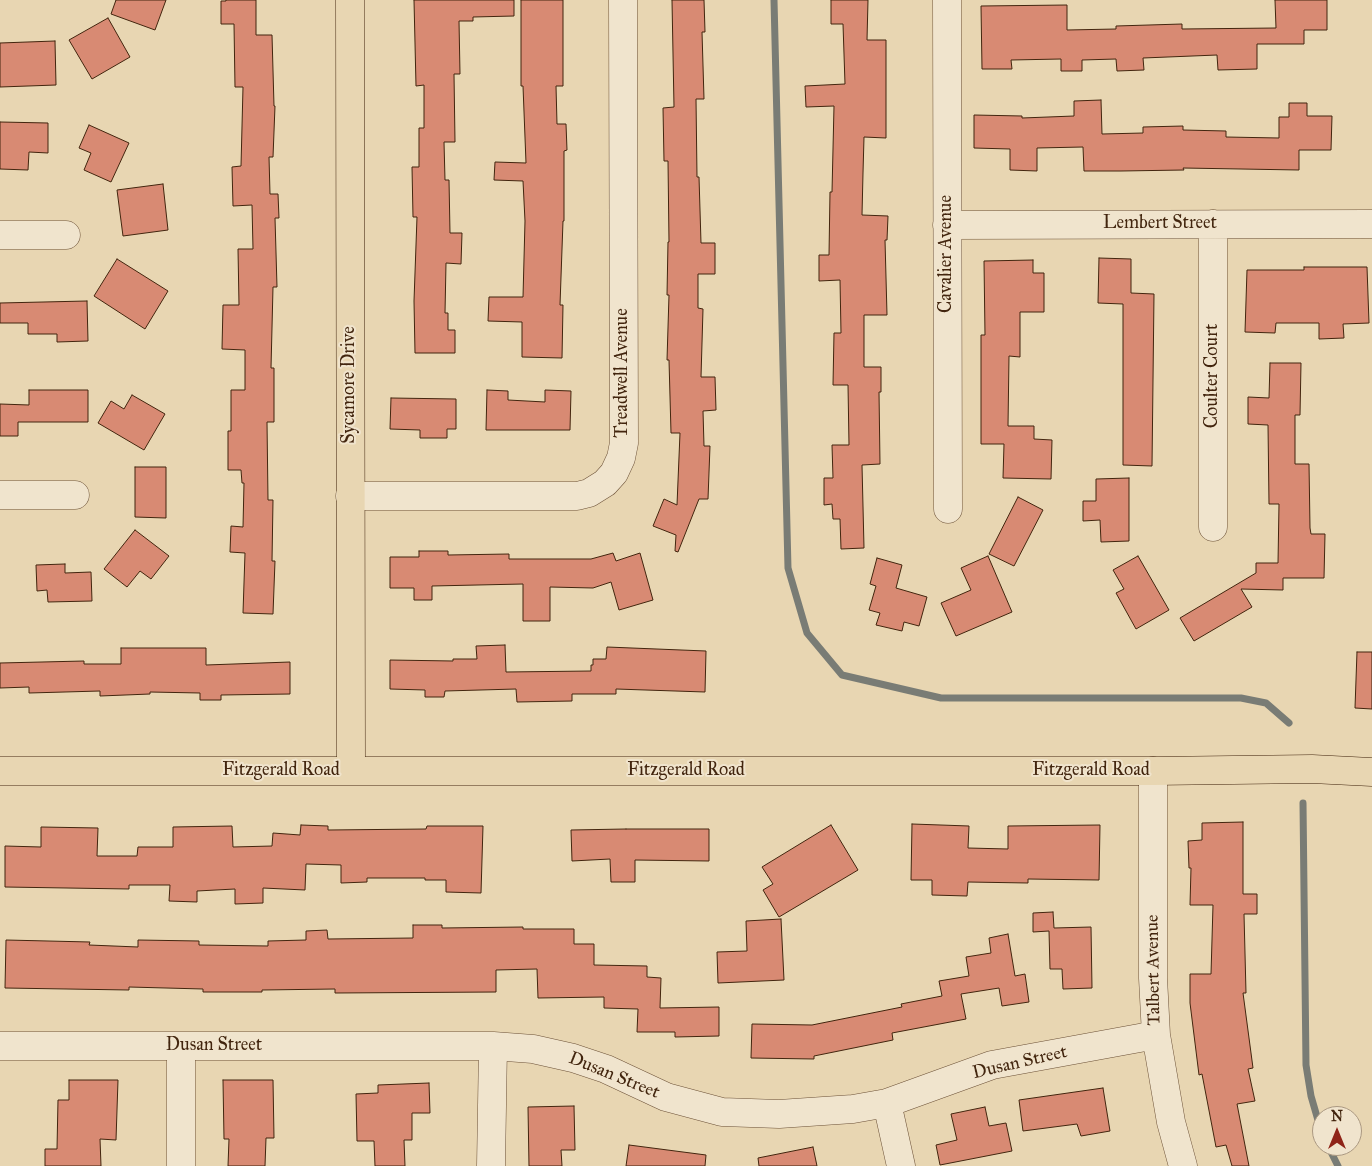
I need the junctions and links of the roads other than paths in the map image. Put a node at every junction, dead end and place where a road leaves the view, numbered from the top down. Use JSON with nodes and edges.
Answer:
{"nodes":[{"id":1,"x":350,"y":0,"type":"edge"},
{"id":2,"x":623,"y":0,"type":"edge"},
{"id":3,"x":947,"y":0,"type":"edge"},
{"id":4,"x":1213,"y":224,"type":"junction"},
{"id":5,"x":1372,"y":224,"type":"edge"},
{"id":6,"x":947,"y":225,"type":"junction"},
{"id":7,"x":0,"y":235,"type":"edge"},
{"id":8,"x":66,"y":235,"type":"dead end"},
{"id":9,"x":0,"y":495,"type":"edge"},
{"id":10,"x":75,"y":495,"type":"dead end"},
{"id":11,"x":350,"y":496,"type":"junction"},
{"id":12,"x":948,"y":509,"type":"dead end"},
{"id":13,"x":1213,"y":527,"type":"dead end"},
{"id":14,"x":0,"y":771,"type":"edge"},
{"id":15,"x":351,"y":771,"type":"junction"},
{"id":16,"x":1153,"y":771,"type":"junction"},
{"id":17,"x":1372,"y":772,"type":"edge"},
{"id":18,"x":1156,"y":1035,"type":"junction"},
{"id":19,"x":0,"y":1046,"type":"edge"},
{"id":20,"x":181,"y":1046,"type":"junction"},
{"id":21,"x":493,"y":1046,"type":"junction"},
{"id":22,"x":887,"y":1103,"type":"junction"},
{"id":23,"x":181,"y":1166,"type":"edge"},
{"id":24,"x":490,"y":1166,"type":"edge"},
{"id":25,"x":901,"y":1166,"type":"edge"},
{"id":26,"x":1184,"y":1166,"type":"edge"}],
"edges":[{"from":1,"to":11,"type":"main road","name":"Sycamore Drive"},
{"from":2,"to":11,"type":"street","name":"Treadwell Avenue"},
{"from":3,"to":6,"type":"street","name":"Cavalier Avenue"},
{"from":4,"to":5,"type":"street","name":"Lembert Street"},
{"from":4,"to":6,"type":"street","name":"Lembert Street"},
{"from":4,"to":13,"type":"street","name":"Coulter Court"},
{"from":6,"to":12,"type":"street","name":"Cavalier Avenue"},
{"from":7,"to":8,"type":"street"},
{"from":9,"to":10,"type":"street"},
{"from":11,"to":15,"type":"main road","name":"Sycamore Drive"},
{"from":14,"to":15,"type":"main road","name":"Fitzgerald Road"},
{"from":15,"to":16,"type":"main road","name":"Fitzgerald Road"},
{"from":16,"to":17,"type":"main road","name":"Fitzgerald Road"},
{"from":16,"to":18,"type":"street","name":"Talbert Avenue"},
{"from":18,"to":22,"type":"street","name":"Dusan Street"},
{"from":18,"to":26,"type":"street","name":"Talbert Avenue"},
{"from":19,"to":20,"type":"street","name":"Dusan Street"},
{"from":20,"to":21,"type":"street","name":"Dusan Street"},
{"from":20,"to":23,"type":"street"},
{"from":21,"to":22,"type":"street","name":"Dusan Street"},
{"from":21,"to":24,"type":"street"},
{"from":22,"to":25,"type":"street"}]}
